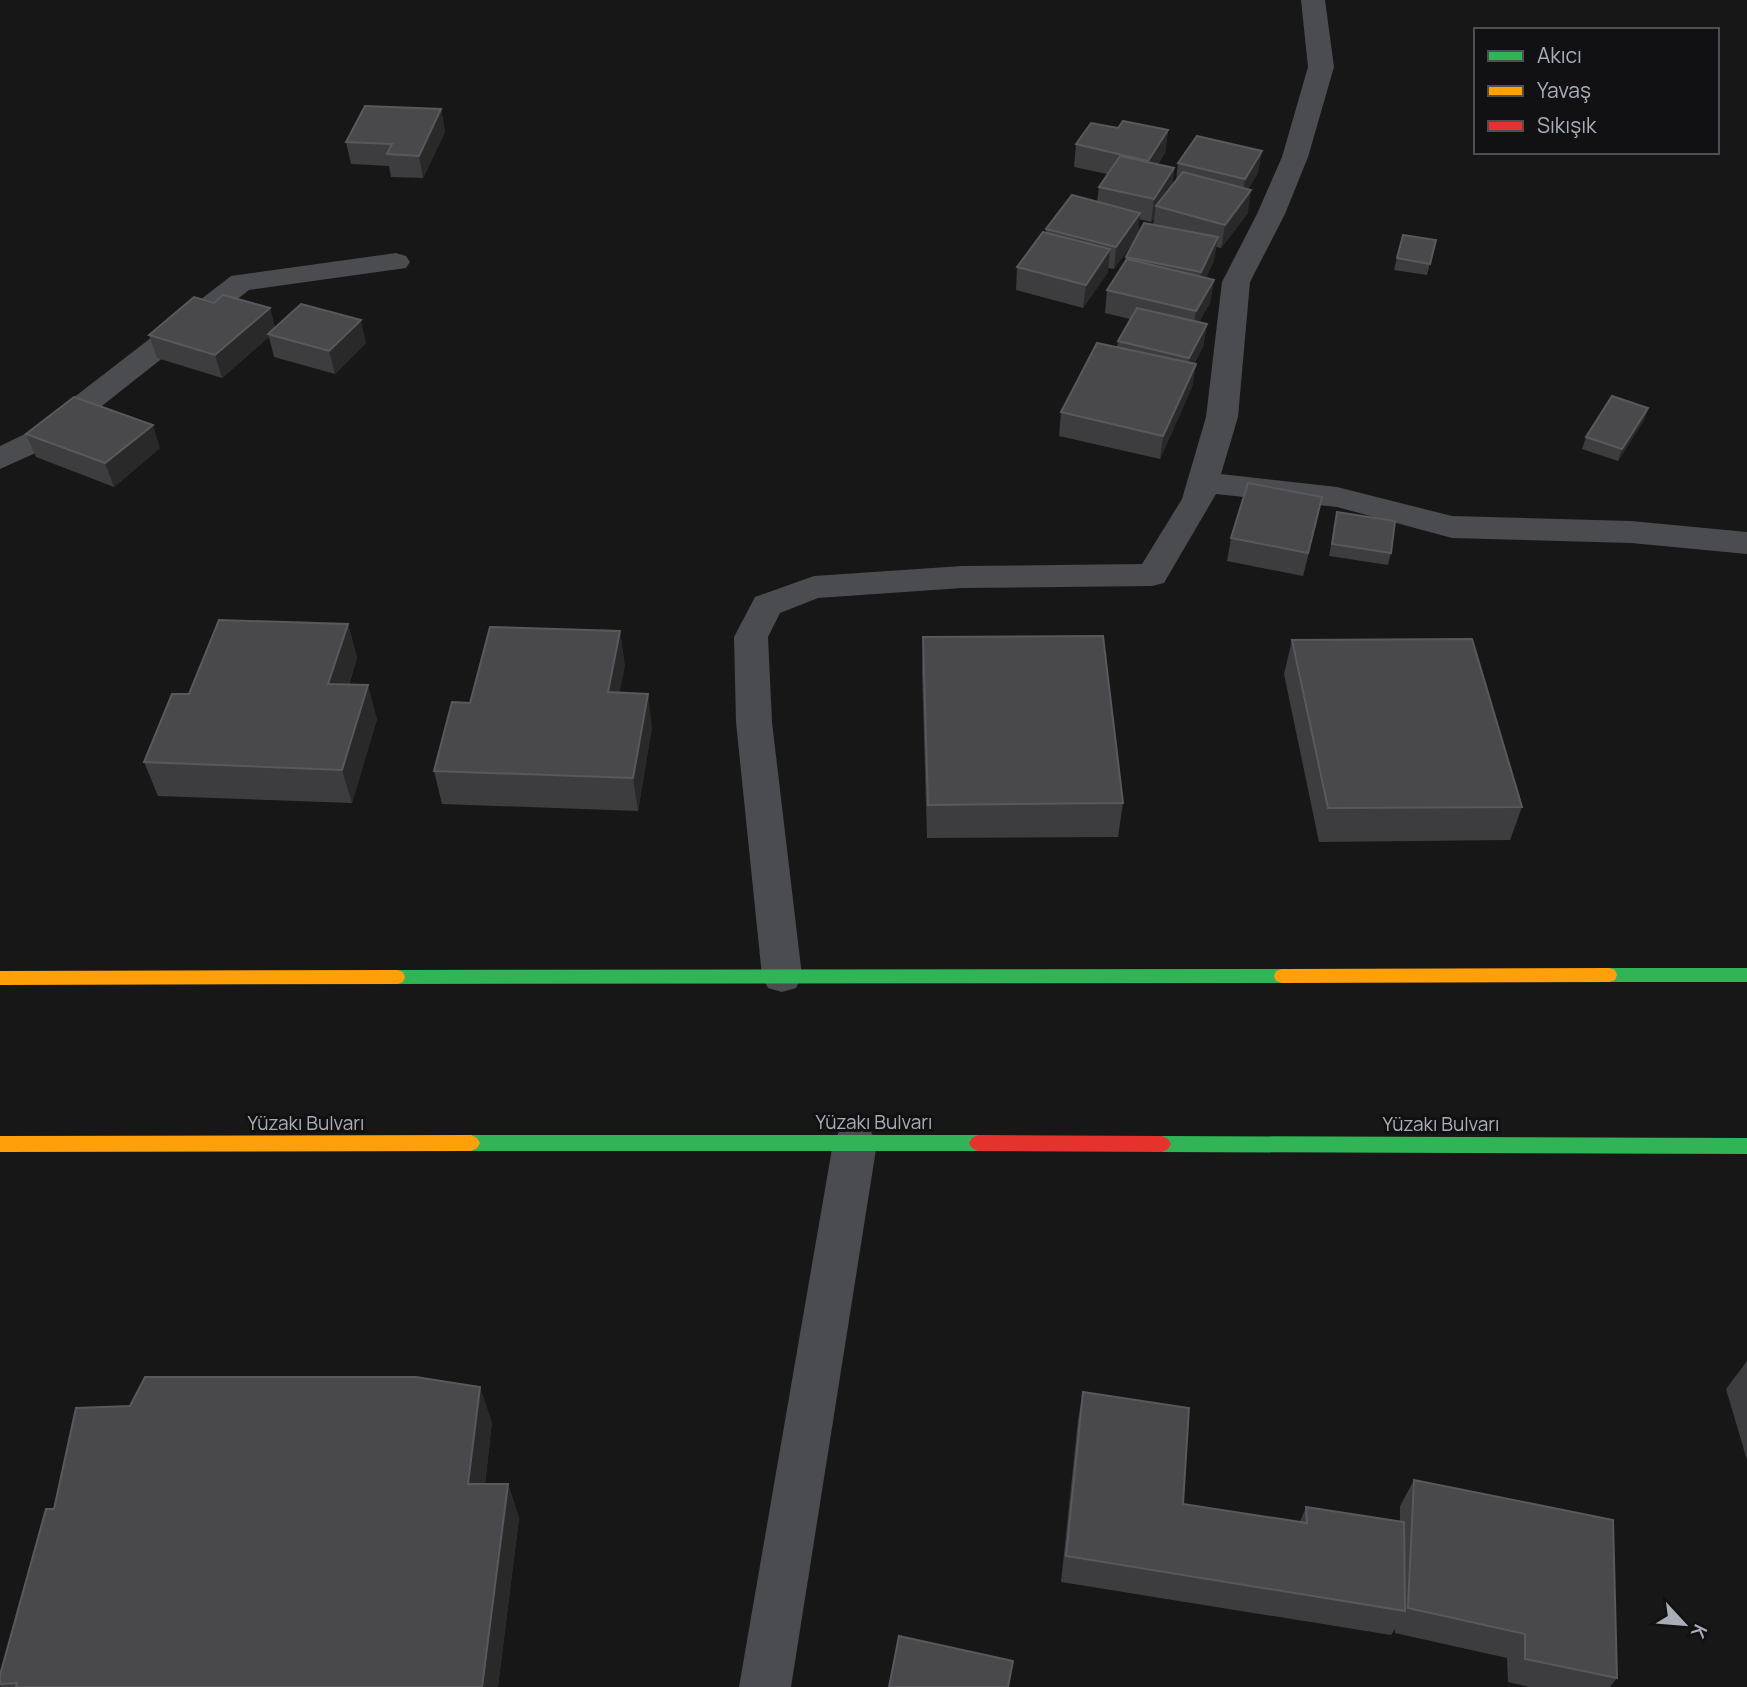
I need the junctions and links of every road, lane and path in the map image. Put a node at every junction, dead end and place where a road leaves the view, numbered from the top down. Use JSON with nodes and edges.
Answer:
{"nodes":[{"id":1,"x":1313,"y":0,"type":"edge"},
{"id":2,"x":396,"y":262,"type":"dead end"},
{"id":3,"x":0,"y":459,"type":"edge"},
{"id":4,"x":1203,"y":482,"type":"junction"},
{"id":5,"x":1747,"y":543,"type":"edge"},
{"id":6,"x":1747,"y":975,"type":"edge"},
{"id":7,"x":782,"y":976,"type":"junction"},
{"id":8,"x":0,"y":978,"type":"edge"},
{"id":9,"x":855,"y":1143,"type":"junction"},
{"id":10,"x":0,"y":1144,"type":"edge"},
{"id":11,"x":1747,"y":1146,"type":"edge"},
{"id":12,"x":765,"y":1687,"type":"edge"}],
"edges":[{"from":1,"to":4,"type":"street"},
{"from":2,"to":3,"type":"street"},
{"from":4,"to":5,"type":"street"},
{"from":4,"to":7,"type":"street"},
{"from":6,"to":7,"type":"main road"},
{"from":7,"to":8,"type":"main road"},
{"from":9,"to":10,"type":"main road","name":"Yüzakı Bulvarı"},
{"from":9,"to":11,"type":"main road","name":"Yüzakı Bulvarı"},
{"from":9,"to":12,"type":"street"}]}
